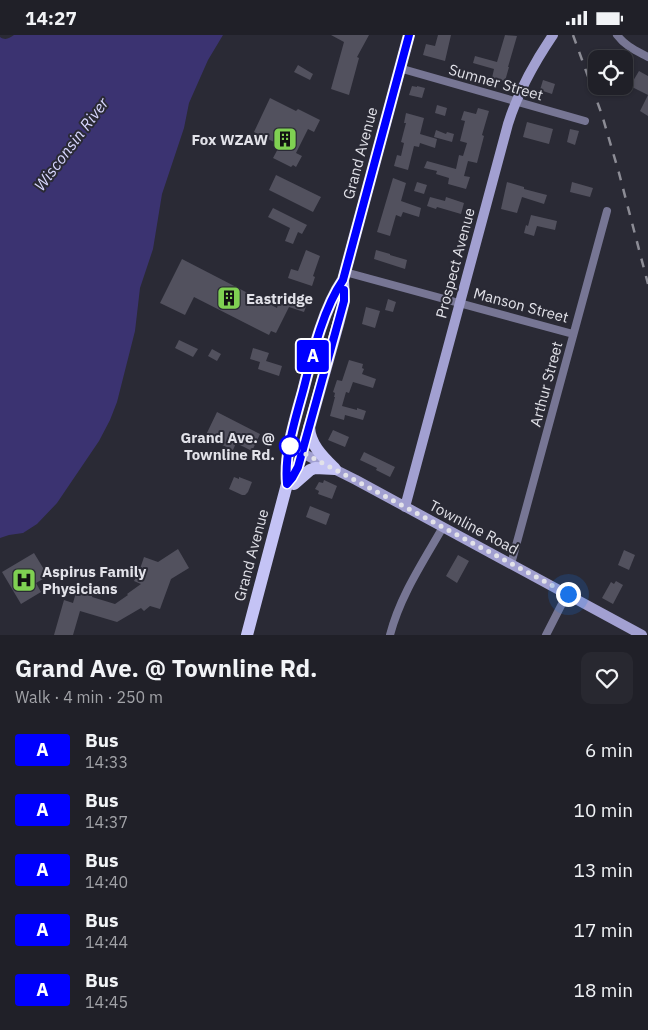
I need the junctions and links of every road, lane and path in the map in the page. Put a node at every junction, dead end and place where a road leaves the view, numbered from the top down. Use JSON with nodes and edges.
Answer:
{"nodes":[{"id":1,"x":409,"y":35,"type":"edge"},
{"id":2,"x":553,"y":35,"type":"edge"},
{"id":3,"x":617,"y":35,"type":"edge"},
{"id":4,"x":648,"y":57,"type":"edge"},
{"id":5,"x":399,"y":68,"type":"junction"},
{"id":6,"x":516,"y":102,"type":"junction"},
{"id":7,"x":585,"y":121,"type":"dead end"},
{"id":8,"x":607,"y":211,"type":"dead end"},
{"id":9,"x":344,"y":276,"type":"junction"},
{"id":10,"x":460,"y":303,"type":"junction"},
{"id":11,"x":573,"y":334,"type":"junction"},
{"id":12,"x":309,"y":425,"type":"junction"},
{"id":13,"x":290,"y":447,"type":"junction"},
{"id":14,"x":302,"y":452,"type":"junction"},
{"id":15,"x":335,"y":469,"type":"junction"},
{"id":16,"x":286,"y":489,"type":"junction"},
{"id":17,"x":405,"y":507,"type":"junction"},
{"id":18,"x":443,"y":527,"type":"junction"},
{"id":19,"x":511,"y":564,"type":"junction"},
{"id":20,"x":568,"y":594,"type":"junction"},
{"id":21,"x":247,"y":635,"type":"edge"},
{"id":22,"x":390,"y":635,"type":"edge"},
{"id":23,"x":546,"y":635,"type":"edge"},
{"id":24,"x":642,"y":635,"type":"edge"}],
"edges":[{"from":1,"to":5,"type":"main road","name":"Grand Avenue"},
{"from":2,"to":6,"type":"street","name":"Prospect Avenue"},
{"from":3,"to":4,"type":"street"},
{"from":5,"to":6,"type":"street","name":"Sumner Street"},
{"from":5,"to":9,"type":"main road","name":"Grand Avenue"},
{"from":6,"to":7,"type":"street","name":"Sumner Street"},
{"from":6,"to":10,"type":"street","name":"Prospect Avenue"},
{"from":8,"to":11,"type":"street","name":"Arthur Street"},
{"from":9,"to":10,"type":"street","name":"Manson Street"},
{"from":9,"to":12,"type":"main road","name":"Grand Avenue"},
{"from":9,"to":13,"type":"main road","name":"Grand Avenue"},
{"from":10,"to":11,"type":"street","name":"Manson Street"},
{"from":10,"to":17,"type":"street","name":"Prospect Avenue"},
{"from":11,"to":19,"type":"street","name":"Arthur Street"},
{"from":12,"to":14,"type":"main road","name":"Grand Avenue"},
{"from":12,"to":15,"type":"main road"},
{"from":13,"to":14,"type":"street","name":"Townline Road"},
{"from":13,"to":16,"type":"main road","name":"Grand Avenue"},
{"from":14,"to":15,"type":"street","name":"Townline Road"},
{"from":14,"to":16,"type":"main road","name":"Grand Avenue"},
{"from":15,"to":16,"type":"main road"},
{"from":15,"to":17,"type":"street","name":"Townline Road"},
{"from":16,"to":21,"type":"main road","name":"Grand Avenue"},
{"from":17,"to":18,"type":"street","name":"Townline Road"},
{"from":18,"to":19,"type":"street","name":"Townline Road"},
{"from":18,"to":22,"type":"street"},
{"from":19,"to":20,"type":"street","name":"Townline Road"},
{"from":20,"to":23,"type":"street"},
{"from":20,"to":24,"type":"street","name":"Townline Road"}]}
